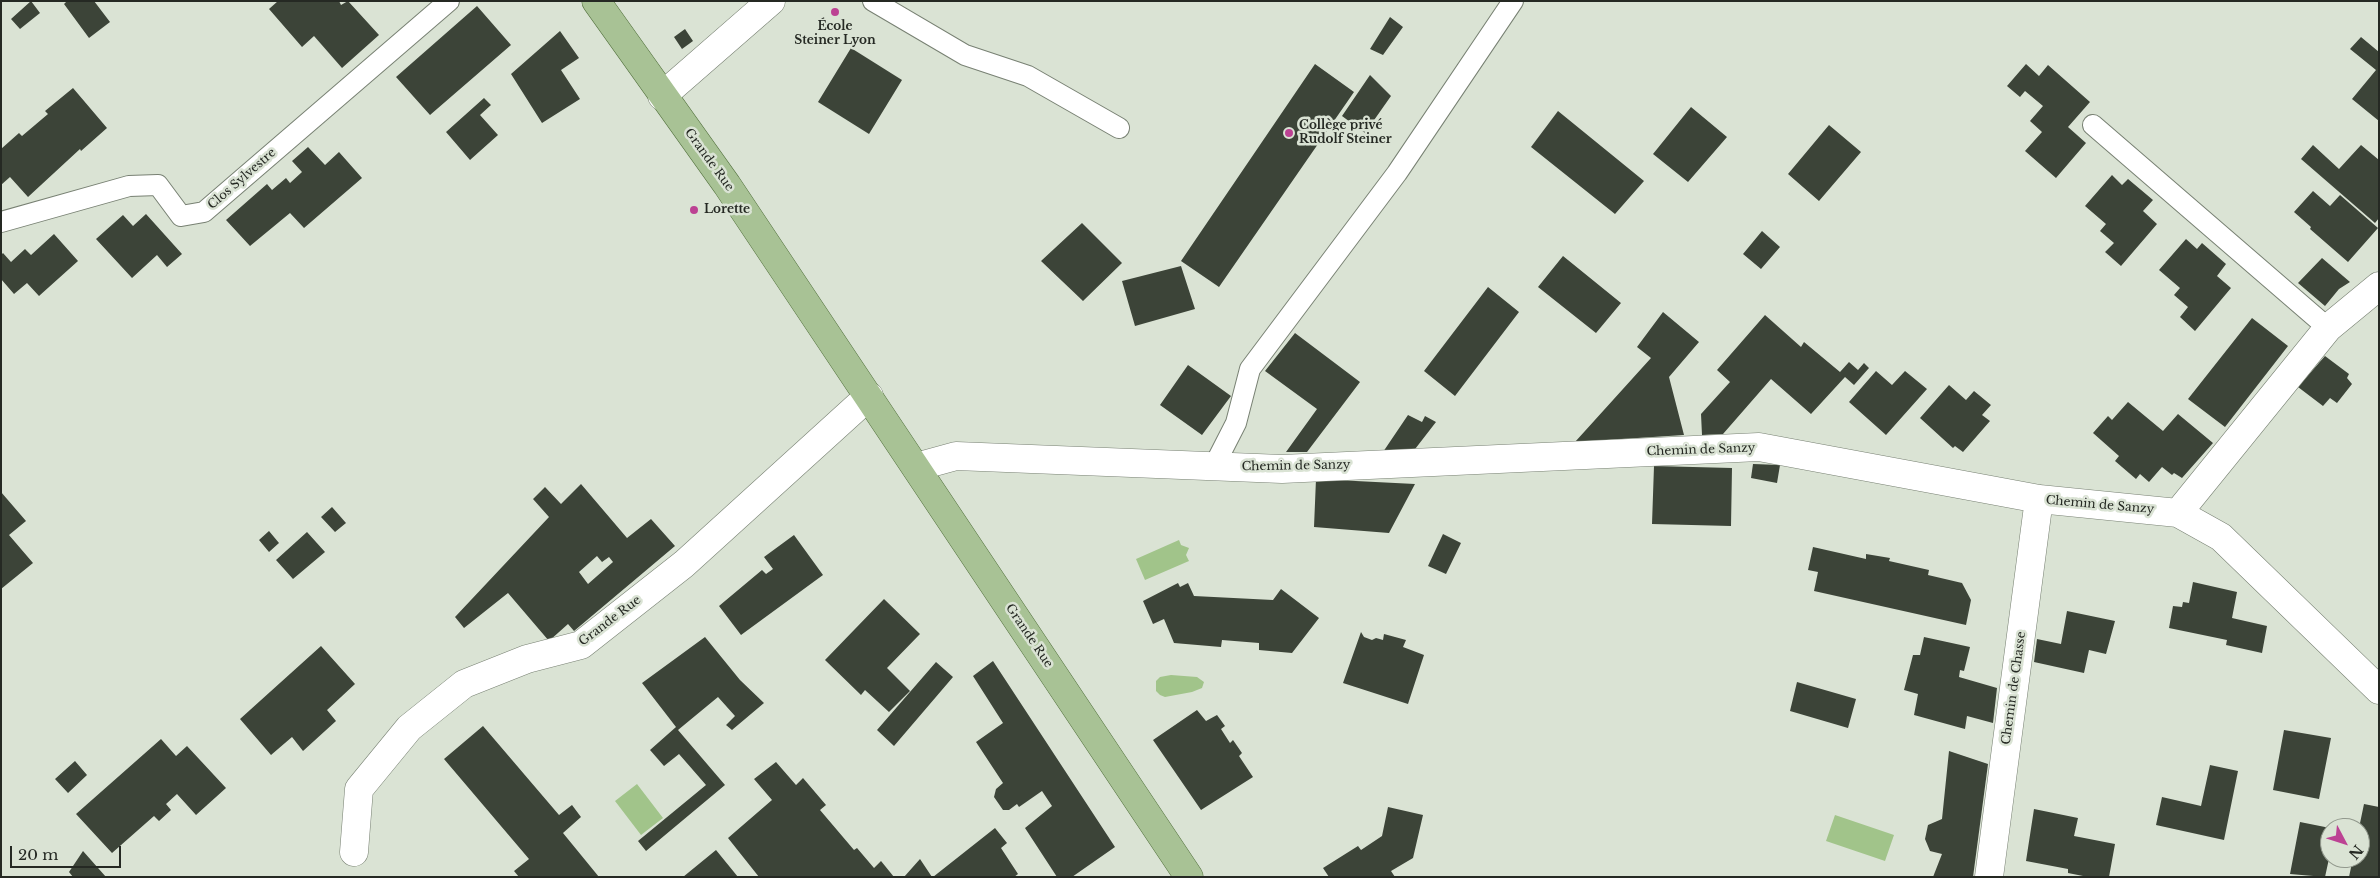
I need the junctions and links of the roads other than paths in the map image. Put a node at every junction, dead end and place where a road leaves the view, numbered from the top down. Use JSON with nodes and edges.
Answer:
{"nodes":[{"id":1,"x":450,"y":1,"type":"edge"},
{"id":2,"x":596,"y":1,"type":"edge"},
{"id":3,"x":771,"y":1,"type":"edge"},
{"id":4,"x":873,"y":1,"type":"edge"},
{"id":5,"x":1513,"y":1,"type":"edge"},
{"id":6,"x":662,"y":96,"type":"junction"},
{"id":7,"x":2094,"y":125,"type":"dead end"},
{"id":8,"x":1119,"y":128,"type":"dead end"},
{"id":9,"x":1,"y":222,"type":"edge"},
{"id":10,"x":2379,"y":286,"type":"edge"},
{"id":11,"x":2328,"y":328,"type":"junction"},
{"id":12,"x":869,"y":396,"type":"junction"},
{"id":13,"x":1214,"y":466,"type":"junction"},
{"id":14,"x":916,"y":467,"type":"junction"},
{"id":15,"x":2039,"y":499,"type":"junction"},
{"id":16,"x":2178,"y":512,"type":"junction"},
{"id":17,"x":2379,"y":690,"type":"edge"},
{"id":18,"x":354,"y":852,"type":"dead end"},
{"id":19,"x":1189,"y":877,"type":"edge"},
{"id":20,"x":1989,"y":877,"type":"edge"}],
"edges":[{"from":1,"to":9,"type":"lane","name":"Clos Sylvestre"},
{"from":2,"to":6,"type":"main road","name":"Grande Rue"},
{"from":3,"to":6,"type":"street"},
{"from":4,"to":8,"type":"lane"},
{"from":5,"to":13,"type":"lane"},
{"from":6,"to":12,"type":"main road","name":"Grande Rue"},
{"from":7,"to":11,"type":"lane"},
{"from":10,"to":11,"type":"street"},
{"from":11,"to":16,"type":"street"},
{"from":12,"to":14,"type":"main road","name":"Grande Rue"},
{"from":12,"to":18,"type":"street","name":"Grande Rue"},
{"from":13,"to":14,"type":"street","name":"Chemin de Sanzy"},
{"from":13,"to":15,"type":"street","name":"Chemin de Sanzy"},
{"from":14,"to":19,"type":"main road","name":"Grande Rue"},
{"from":15,"to":16,"type":"street","name":"Chemin de Sanzy"},
{"from":15,"to":20,"type":"street","name":"Chemin de Chasse"},
{"from":16,"to":17,"type":"street"}]}
